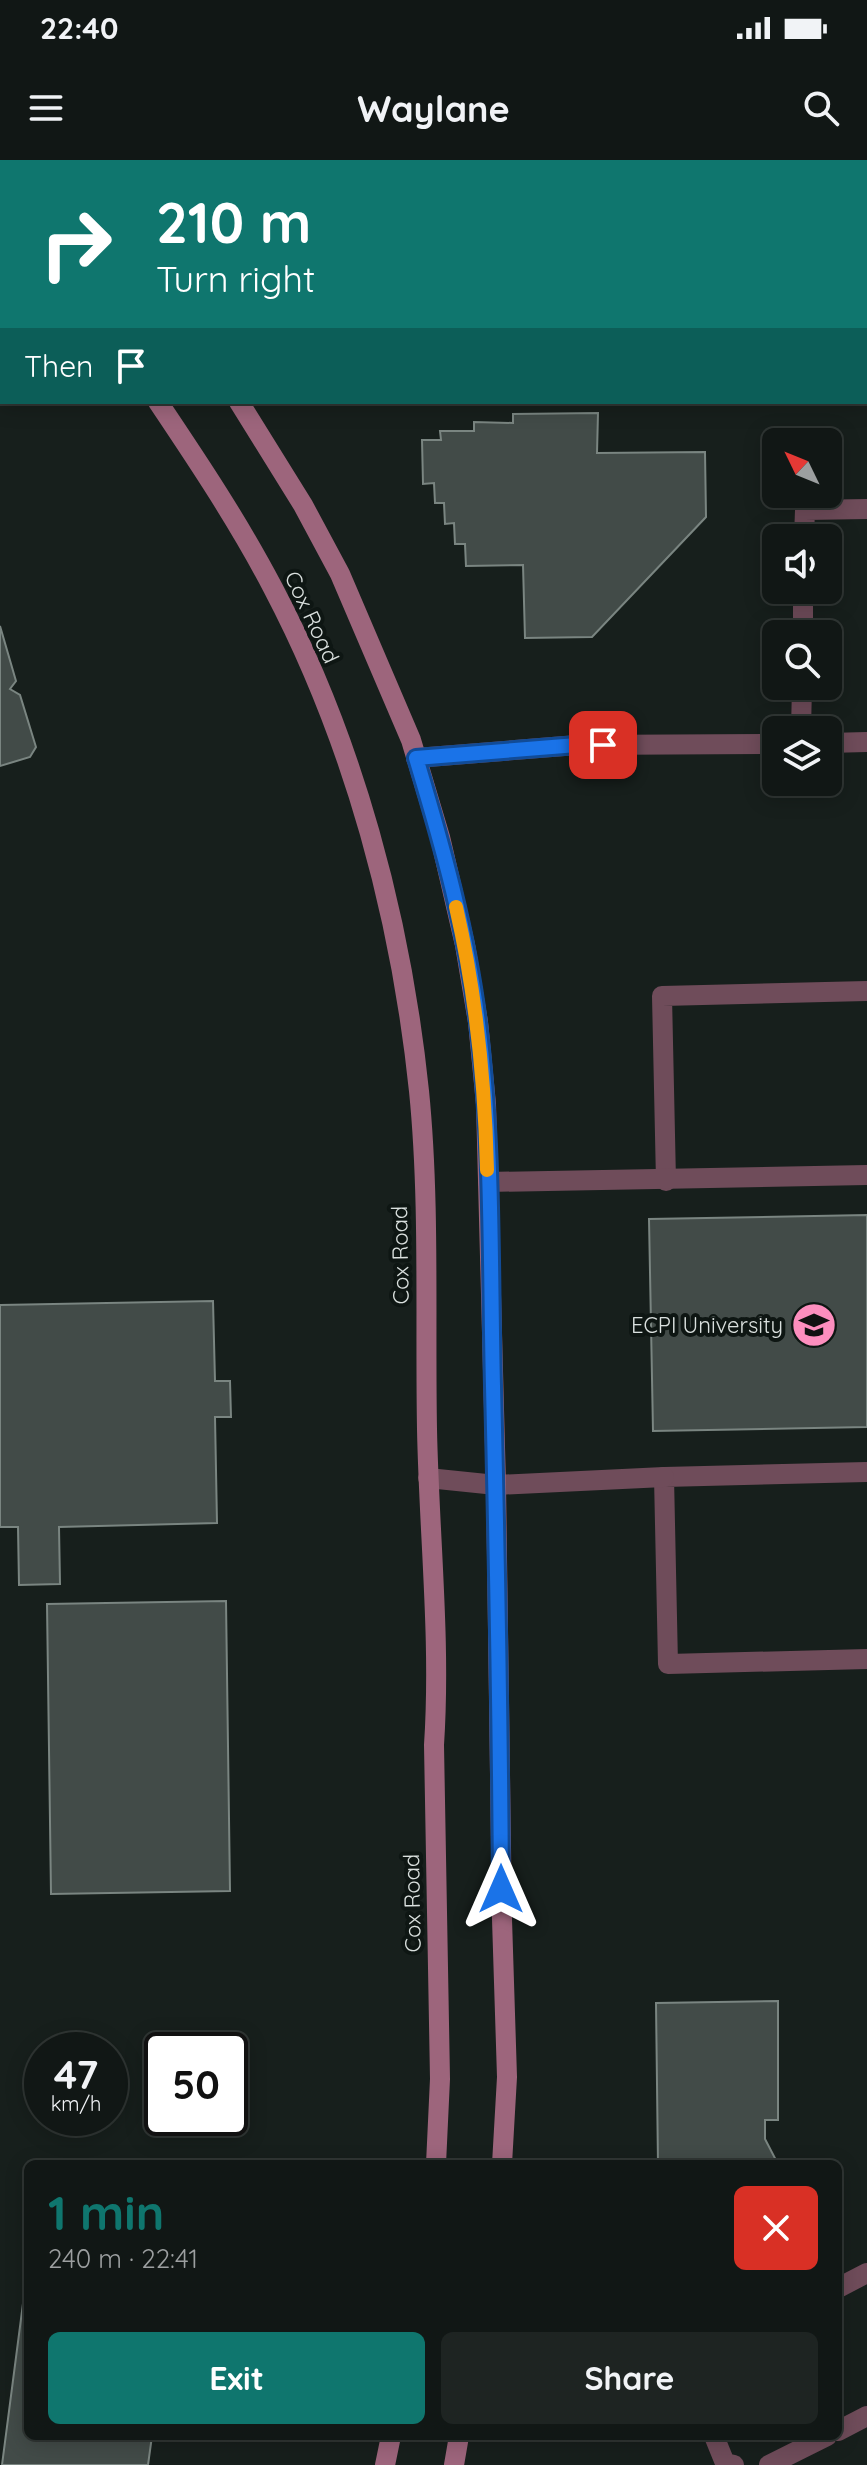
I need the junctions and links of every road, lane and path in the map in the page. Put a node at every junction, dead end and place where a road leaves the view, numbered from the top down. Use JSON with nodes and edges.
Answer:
{"nodes":[{"id":1,"x":159,"y":404,"type":"edge"},
{"id":2,"x":240,"y":404,"type":"edge"},
{"id":3,"x":867,"y":509,"type":"edge"},
{"id":4,"x":804,"y":524,"type":"edge"},
{"id":5,"x":867,"y":742,"type":"edge"},
{"id":6,"x":842,"y":743,"type":"edge"},
{"id":7,"x":762,"y":744,"type":"edge"},
{"id":8,"x":416,"y":758,"type":"junction"},
{"id":9,"x":867,"y":991,"type":"edge"},
{"id":10,"x":867,"y":1175,"type":"edge"},
{"id":11,"x":666,"y":1181,"type":"junction"},
{"id":12,"x":488,"y":1182,"type":"junction"},
{"id":13,"x":867,"y":1472,"type":"edge"},
{"id":14,"x":664,"y":1477,"type":"junction"},
{"id":15,"x":428,"y":1478,"type":"junction"},
{"id":16,"x":496,"y":1485,"type":"junction"},
{"id":17,"x":867,"y":1659,"type":"edge"},
{"id":18,"x":436,"y":2160,"type":"edge"},
{"id":19,"x":502,"y":2160,"type":"edge"},
{"id":20,"x":867,"y":2273,"type":"edge"},
{"id":21,"x":842,"y":2286,"type":"edge"},
{"id":22,"x":867,"y":2416,"type":"edge"},
{"id":23,"x":842,"y":2429,"type":"edge"},
{"id":24,"x":390,"y":2440,"type":"edge"},
{"id":25,"x":458,"y":2440,"type":"edge"},
{"id":26,"x":716,"y":2440,"type":"edge"},
{"id":27,"x":819,"y":2440,"type":"edge"},
{"id":28,"x":385,"y":2465,"type":"edge"},
{"id":29,"x":454,"y":2465,"type":"edge"},
{"id":30,"x":734,"y":2465,"type":"edge"},
{"id":31,"x":769,"y":2465,"type":"edge"}],
"edges":[{"from":1,"to":15,"type":"main road","name":"Cox Road"},
{"from":2,"to":8,"type":"main road","name":"Cox Road"},
{"from":3,"to":4,"type":"lane"},
{"from":5,"to":6,"type":"lane"},
{"from":7,"to":8,"type":"lane"},
{"from":8,"to":12,"type":"main road","name":"Cox Road"},
{"from":9,"to":11,"type":"lane"},
{"from":10,"to":11,"type":"lane"},
{"from":11,"to":12,"type":"lane"},
{"from":12,"to":16,"type":"main road","name":"Cox Road"},
{"from":13,"to":14,"type":"lane"},
{"from":14,"to":16,"type":"lane"},
{"from":14,"to":17,"type":"lane"},
{"from":15,"to":16,"type":"lane"},
{"from":15,"to":18,"type":"main road","name":"Cox Road"},
{"from":16,"to":19,"type":"main road","name":"Cox Road"},
{"from":20,"to":21,"type":"lane"},
{"from":22,"to":23,"type":"lane"},
{"from":24,"to":28,"type":"main road"},
{"from":25,"to":29,"type":"main road"},
{"from":26,"to":30,"type":"lane"},
{"from":27,"to":31,"type":"lane"}]}
